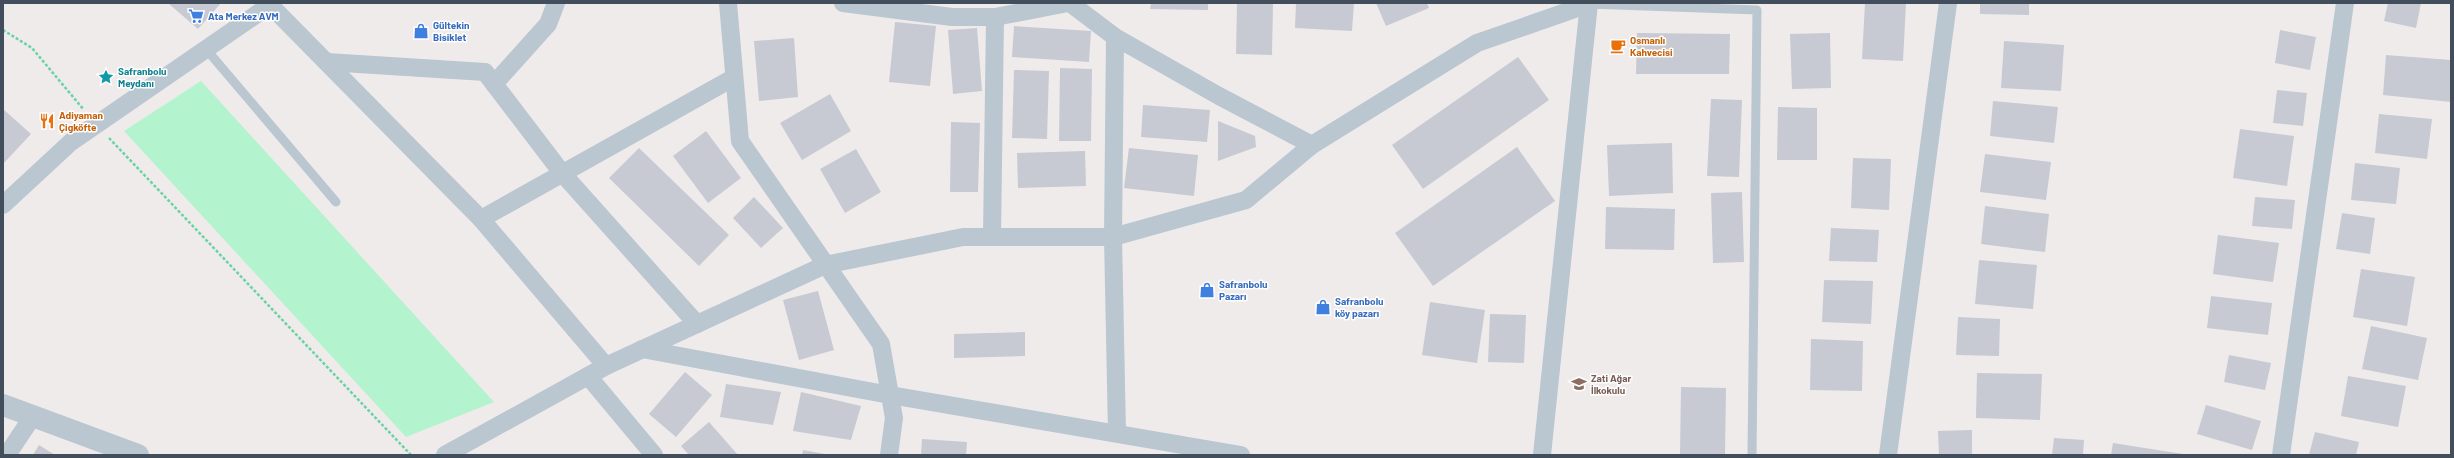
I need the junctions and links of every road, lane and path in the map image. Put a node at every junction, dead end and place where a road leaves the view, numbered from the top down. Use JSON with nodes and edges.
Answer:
{"nodes":[{"id":1,"x":556,"y":3,"type":"edge"},
{"id":2,"x":728,"y":3,"type":"edge"},
{"id":3,"x":843,"y":3,"type":"edge"},
{"id":4,"x":1069,"y":3,"type":"edge"},
{"id":5,"x":1948,"y":3,"type":"edge"},
{"id":6,"x":2345,"y":3,"type":"edge"},
{"id":7,"x":269,"y":4,"type":"edge"},
{"id":8,"x":1589,"y":4,"type":"edge"},
{"id":9,"x":995,"y":17,"type":"junction"},
{"id":10,"x":3,"y":30,"type":"edge"},
{"id":11,"x":1115,"y":37,"type":"junction"},
{"id":12,"x":206,"y":49,"type":"junction"},
{"id":13,"x":327,"y":62,"type":"junction"},
{"id":14,"x":733,"y":78,"type":"junction"},
{"id":15,"x":494,"y":84,"type":"junction"},
{"id":16,"x":96,"y":125,"type":"junction"},
{"id":17,"x":1312,"y":145,"type":"junction"},
{"id":18,"x":562,"y":173,"type":"junction"},
{"id":19,"x":336,"y":202,"type":"dead end"},
{"id":20,"x":3,"y":205,"type":"edge"},
{"id":21,"x":480,"y":219,"type":"junction"},
{"id":22,"x":992,"y":236,"type":"junction"},
{"id":23,"x":1113,"y":237,"type":"junction"},
{"id":24,"x":825,"y":265,"type":"junction"},
{"id":25,"x":697,"y":324,"type":"junction"},
{"id":26,"x":642,"y":350,"type":"junction"},
{"id":27,"x":606,"y":366,"type":"junction"},
{"id":28,"x":588,"y":376,"type":"junction"},
{"id":29,"x":890,"y":395,"type":"junction"},
{"id":30,"x":3,"y":405,"type":"edge"},
{"id":31,"x":34,"y":416,"type":"junction"},
{"id":32,"x":1117,"y":433,"type":"junction"},
{"id":33,"x":1172,"y":449,"type":"edge"},
{"id":34,"x":7,"y":455,"type":"edge"},
{"id":35,"x":138,"y":455,"type":"edge"},
{"id":36,"x":411,"y":455,"type":"edge"},
{"id":37,"x":445,"y":455,"type":"edge"},
{"id":38,"x":654,"y":455,"type":"edge"},
{"id":39,"x":889,"y":455,"type":"edge"},
{"id":40,"x":1241,"y":455,"type":"edge"},
{"id":41,"x":1542,"y":455,"type":"edge"},
{"id":42,"x":1752,"y":455,"type":"edge"},
{"id":43,"x":1888,"y":455,"type":"edge"},
{"id":44,"x":2281,"y":455,"type":"edge"}],
"edges":[{"from":1,"to":15,"type":"street"},
{"from":2,"to":14,"type":"street"},
{"from":3,"to":9,"type":"street"},
{"from":4,"to":9,"type":"street"},
{"from":4,"to":11,"type":"street"},
{"from":5,"to":43,"type":"street"},
{"from":6,"to":44,"type":"street"},
{"from":7,"to":12,"type":"street"},
{"from":7,"to":13,"type":"street"},
{"from":8,"to":17,"type":"street"},
{"from":8,"to":41,"type":"street"},
{"from":8,"to":42,"type":"lane"},
{"from":9,"to":22,"type":"street"},
{"from":10,"to":16,"type":"path"},
{"from":11,"to":17,"type":"street"},
{"from":11,"to":23,"type":"street"},
{"from":12,"to":16,"type":"street"},
{"from":12,"to":19,"type":"lane"},
{"from":13,"to":15,"type":"street"},
{"from":13,"to":21,"type":"street"},
{"from":14,"to":18,"type":"street"},
{"from":14,"to":24,"type":"street"},
{"from":15,"to":18,"type":"street"},
{"from":16,"to":20,"type":"street"},
{"from":16,"to":36,"type":"path"},
{"from":17,"to":23,"type":"street"},
{"from":18,"to":21,"type":"street"},
{"from":18,"to":25,"type":"street"},
{"from":21,"to":27,"type":"street"},
{"from":22,"to":23,"type":"street"},
{"from":22,"to":24,"type":"street"},
{"from":23,"to":32,"type":"street"},
{"from":24,"to":25,"type":"street"},
{"from":24,"to":29,"type":"street"},
{"from":25,"to":26,"type":"street"},
{"from":26,"to":27,"type":"street"},
{"from":26,"to":29,"type":"street"},
{"from":27,"to":28,"type":"street"},
{"from":28,"to":37,"type":"street"},
{"from":28,"to":38,"type":"street"},
{"from":29,"to":32,"type":"street"},
{"from":29,"to":39,"type":"street"},
{"from":30,"to":31,"type":"street"},
{"from":31,"to":34,"type":"street"},
{"from":31,"to":35,"type":"street"},
{"from":32,"to":33,"type":"street"},
{"from":33,"to":40,"type":"street"}]}
